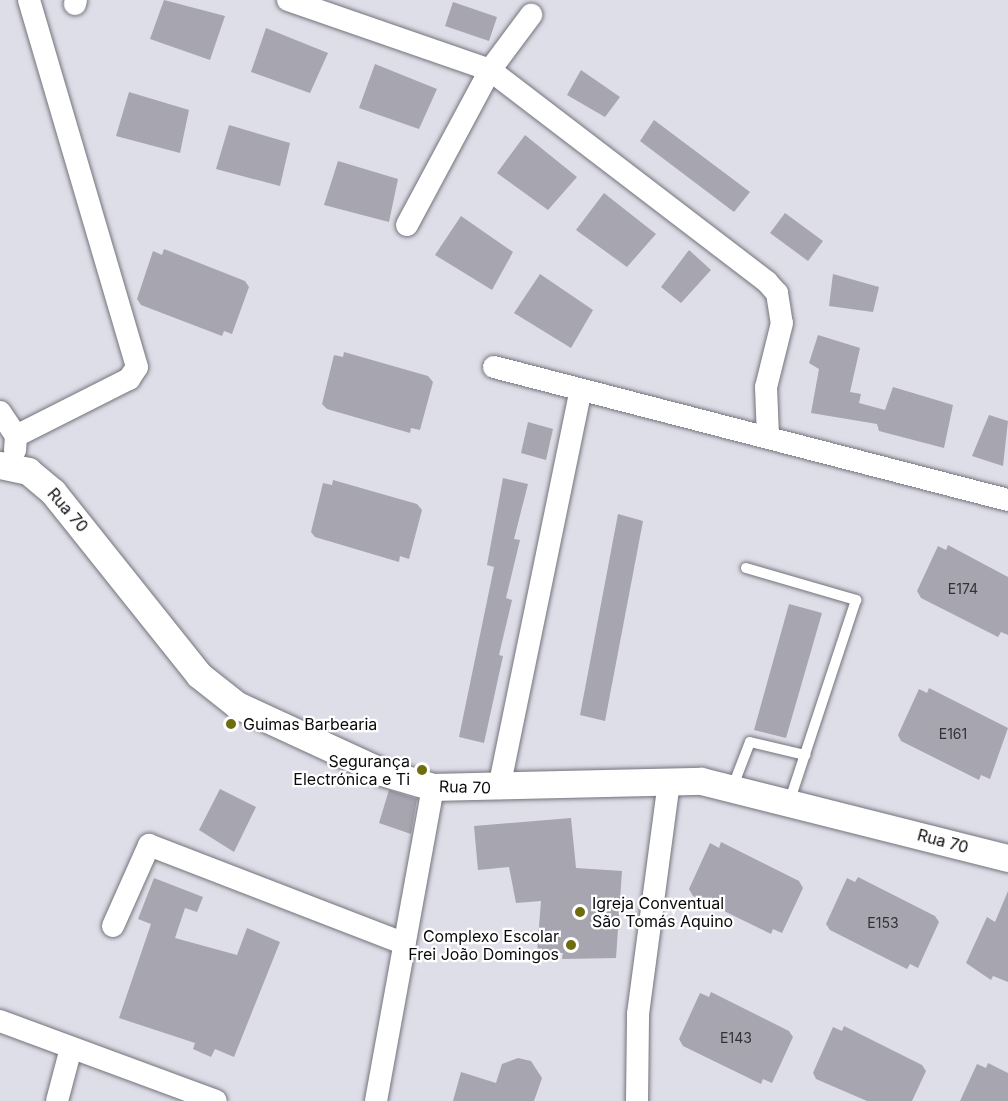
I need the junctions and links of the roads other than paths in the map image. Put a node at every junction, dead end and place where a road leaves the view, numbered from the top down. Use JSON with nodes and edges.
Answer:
{"nodes":[{"id":1,"x":29,"y":0,"type":"edge"},
{"id":2,"x":288,"y":0,"type":"edge"},
{"id":3,"x":531,"y":15,"type":"dead end"},
{"id":4,"x":490,"y":70,"type":"junction"},
{"id":5,"x":407,"y":225,"type":"dead end"},
{"id":6,"x":494,"y":367,"type":"dead end"},
{"id":7,"x":581,"y":390,"type":"junction"},
{"id":8,"x":0,"y":411,"type":"edge"},
{"id":9,"x":16,"y":436,"type":"junction"},
{"id":10,"x":768,"y":436,"type":"junction"},
{"id":11,"x":8,"y":466,"type":"edge"},
{"id":12,"x":1008,"y":500,"type":"edge"},
{"id":13,"x":746,"y":568,"type":"dead end"},
{"id":14,"x":805,"y":755,"type":"junction"},
{"id":15,"x":669,"y":781,"type":"junction"},
{"id":16,"x":733,"y":786,"type":"junction"},
{"id":17,"x":432,"y":787,"type":"junction"},
{"id":18,"x":499,"y":788,"type":"junction"},
{"id":19,"x":790,"y":800,"type":"junction"},
{"id":20,"x":1008,"y":858,"type":"edge"},
{"id":21,"x":113,"y":927,"type":"dead end"},
{"id":22,"x":405,"y":944,"type":"junction"},
{"id":23,"x":0,"y":1021,"type":"edge"},
{"id":24,"x":71,"y":1048,"type":"junction"},
{"id":25,"x":57,"y":1101,"type":"edge"},
{"id":26,"x":216,"y":1101,"type":"edge"},
{"id":27,"x":376,"y":1101,"type":"edge"},
{"id":28,"x":637,"y":1101,"type":"edge"}],
"edges":[{"from":1,"to":9,"type":"street"},
{"from":2,"to":4,"type":"street"},
{"from":3,"to":4,"type":"street"},
{"from":4,"to":5,"type":"street"},
{"from":4,"to":10,"type":"street"},
{"from":6,"to":7,"type":"street"},
{"from":7,"to":10,"type":"street"},
{"from":7,"to":18,"type":"street"},
{"from":8,"to":9,"type":"street"},
{"from":9,"to":11,"type":"street"},
{"from":10,"to":12,"type":"street"},
{"from":11,"to":17,"type":"street","name":"Rua 70"},
{"from":13,"to":14,"type":"lane"},
{"from":14,"to":16,"type":"lane"},
{"from":14,"to":19,"type":"lane"},
{"from":15,"to":16,"type":"street","name":"Rua 70"},
{"from":15,"to":18,"type":"street","name":"Rua 70"},
{"from":15,"to":28,"type":"street"},
{"from":16,"to":19,"type":"street","name":"Rua 70"},
{"from":17,"to":18,"type":"street","name":"Rua 70"},
{"from":17,"to":22,"type":"street"},
{"from":19,"to":20,"type":"street","name":"Rua 70"},
{"from":21,"to":22,"type":"street"},
{"from":22,"to":27,"type":"street"},
{"from":23,"to":24,"type":"street"},
{"from":24,"to":25,"type":"street"},
{"from":24,"to":26,"type":"street"}]}
